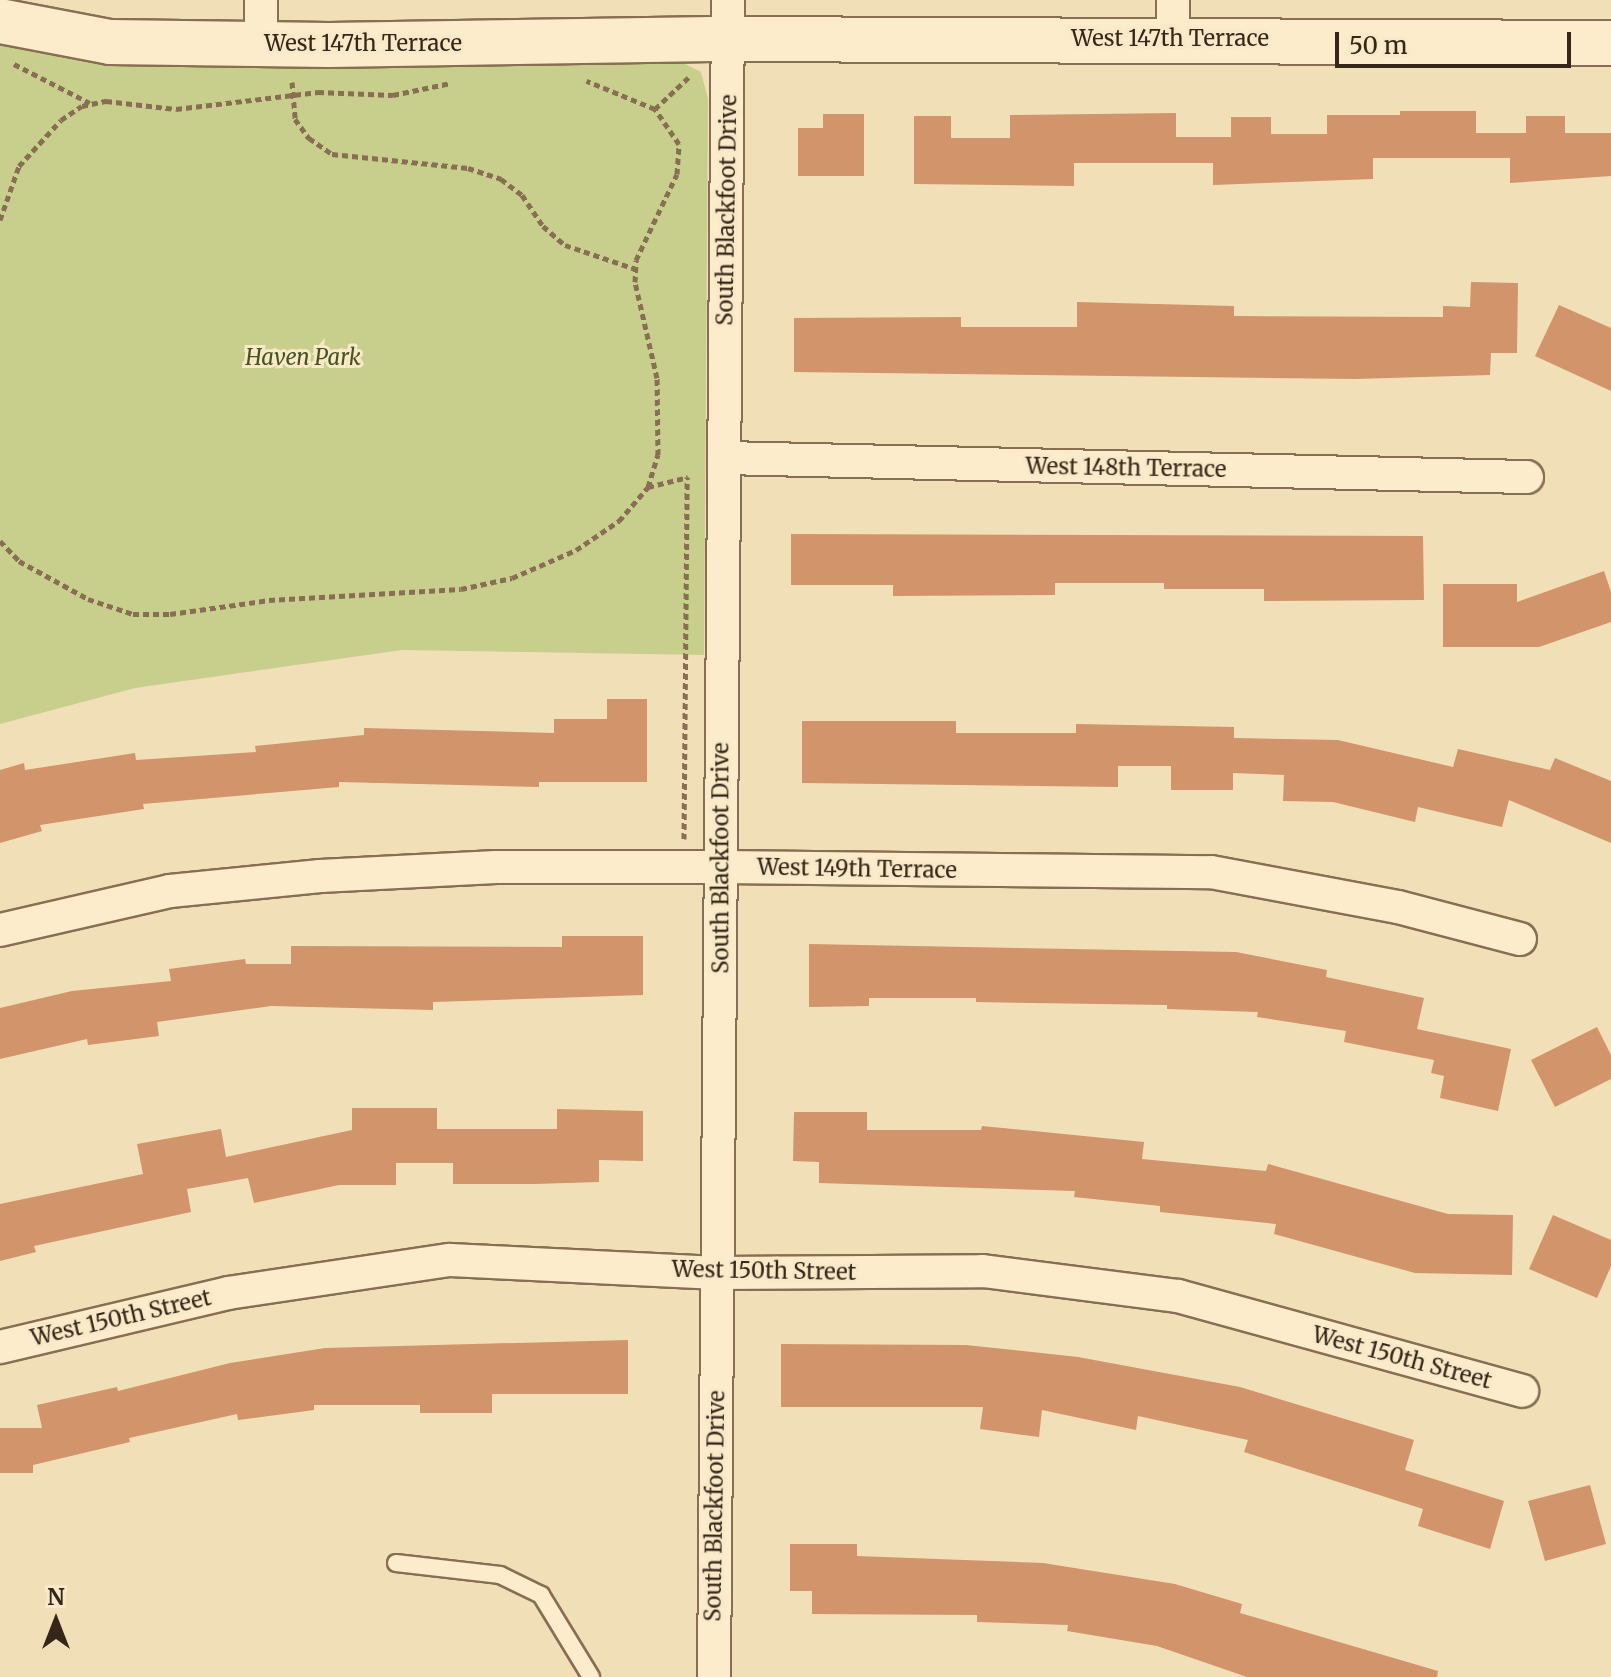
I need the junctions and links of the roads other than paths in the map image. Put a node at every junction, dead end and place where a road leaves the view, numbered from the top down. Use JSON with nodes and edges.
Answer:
{"nodes":[{"id":1,"x":261,"y":0,"type":"edge"},
{"id":2,"x":728,"y":20,"type":"edge"},
{"id":3,"x":1173,"y":20,"type":"edge"},
{"id":4,"x":5,"y":41,"type":"edge"},
{"id":5,"x":1611,"y":43,"type":"edge"},
{"id":6,"x":277,"y":44,"type":"junction"},
{"id":7,"x":725,"y":467,"type":"junction"},
{"id":8,"x":1527,"y":477,"type":"dead end"},
{"id":9,"x":721,"y":867,"type":"junction"},
{"id":10,"x":0,"y":930,"type":"edge"},
{"id":11,"x":1520,"y":939,"type":"dead end"},
{"id":12,"x":718,"y":1273,"type":"junction"},
{"id":13,"x":0,"y":1347,"type":"edge"},
{"id":14,"x":1522,"y":1391,"type":"dead end"},
{"id":15,"x":396,"y":1563,"type":"dead end"},
{"id":16,"x":591,"y":1677,"type":"edge"},
{"id":17,"x":714,"y":1677,"type":"edge"}],
"edges":[{"from":1,"to":6,"type":"street"},
{"from":2,"to":3,"type":"street","name":"West 147th Terrace"},
{"from":2,"to":6,"type":"street","name":"West 147th Terrace"},
{"from":2,"to":7,"type":"street","name":"South Blackfoot Drive"},
{"from":3,"to":5,"type":"street","name":"West 147th Terrace"},
{"from":4,"to":6,"type":"street","name":"West 147th Terrace"},
{"from":7,"to":8,"type":"street","name":"West 148th Terrace"},
{"from":7,"to":9,"type":"street","name":"South Blackfoot Drive"},
{"from":9,"to":10,"type":"street","name":"West 149th Terrace"},
{"from":9,"to":11,"type":"street","name":"West 149th Terrace"},
{"from":9,"to":12,"type":"street","name":"South Blackfoot Drive"},
{"from":12,"to":13,"type":"street","name":"West 150th Street"},
{"from":12,"to":14,"type":"street","name":"West 150th Street"},
{"from":12,"to":17,"type":"street","name":"South Blackfoot Drive"},
{"from":15,"to":16,"type":"lane"}]}
